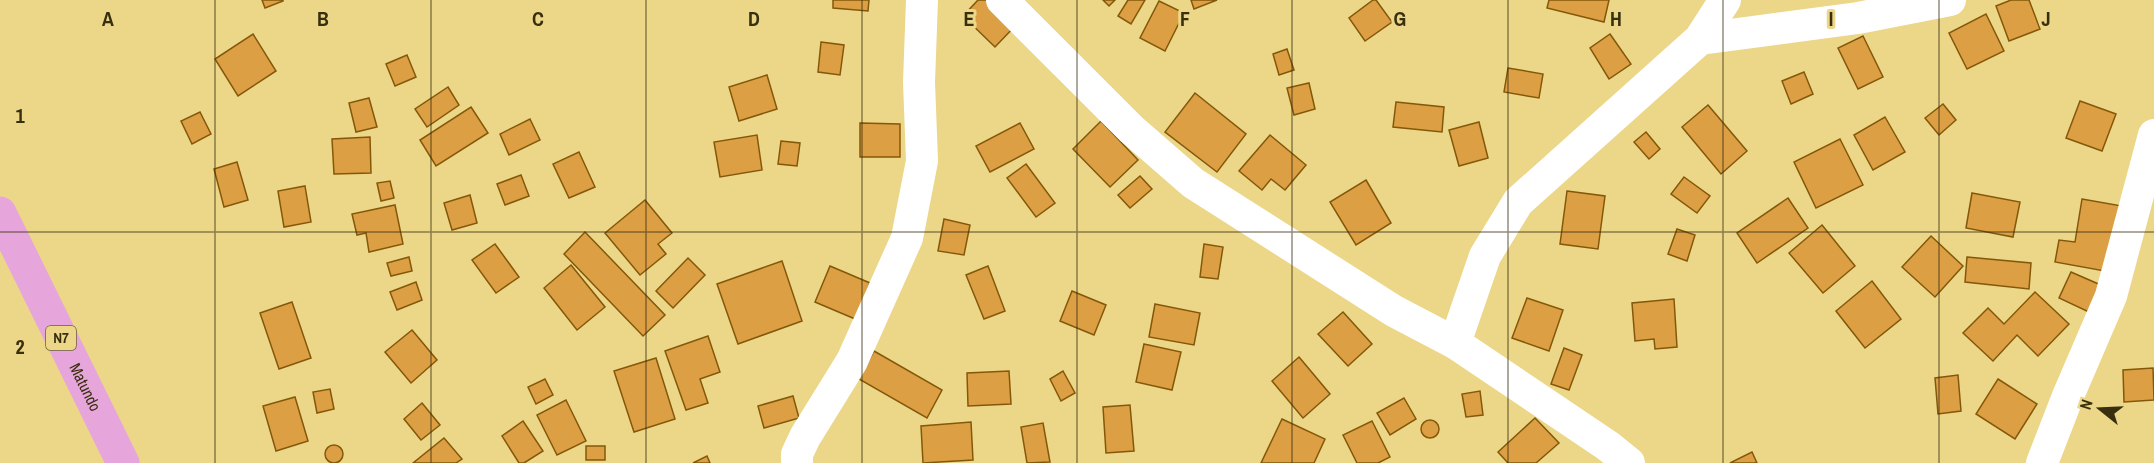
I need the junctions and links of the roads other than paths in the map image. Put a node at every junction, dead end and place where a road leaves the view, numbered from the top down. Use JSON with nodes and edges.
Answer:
{"nodes":[{"id":1,"x":922,"y":0,"type":"edge"},
{"id":2,"x":1002,"y":0,"type":"edge"},
{"id":3,"x":1725,"y":0,"type":"edge"},
{"id":4,"x":1950,"y":0,"type":"edge"},
{"id":5,"x":1700,"y":39,"type":"junction"},
{"id":6,"x":2154,"y":135,"type":"edge"},
{"id":7,"x":0,"y":213,"type":"edge"},
{"id":8,"x":1455,"y":343,"type":"junction"},
{"id":9,"x":123,"y":463,"type":"edge"},
{"id":10,"x":797,"y":463,"type":"edge"},
{"id":11,"x":1629,"y":463,"type":"edge"},
{"id":12,"x":2042,"y":463,"type":"edge"}],
"edges":[{"from":1,"to":10,"type":"street"},
{"from":2,"to":8,"type":"street"},
{"from":3,"to":5,"type":"street"},
{"from":4,"to":5,"type":"street"},
{"from":5,"to":8,"type":"street"},
{"from":6,"to":12,"type":"street"},
{"from":7,"to":9,"type":"main road","name":"Matundo","number":"N7"},
{"from":8,"to":11,"type":"street"}]}
